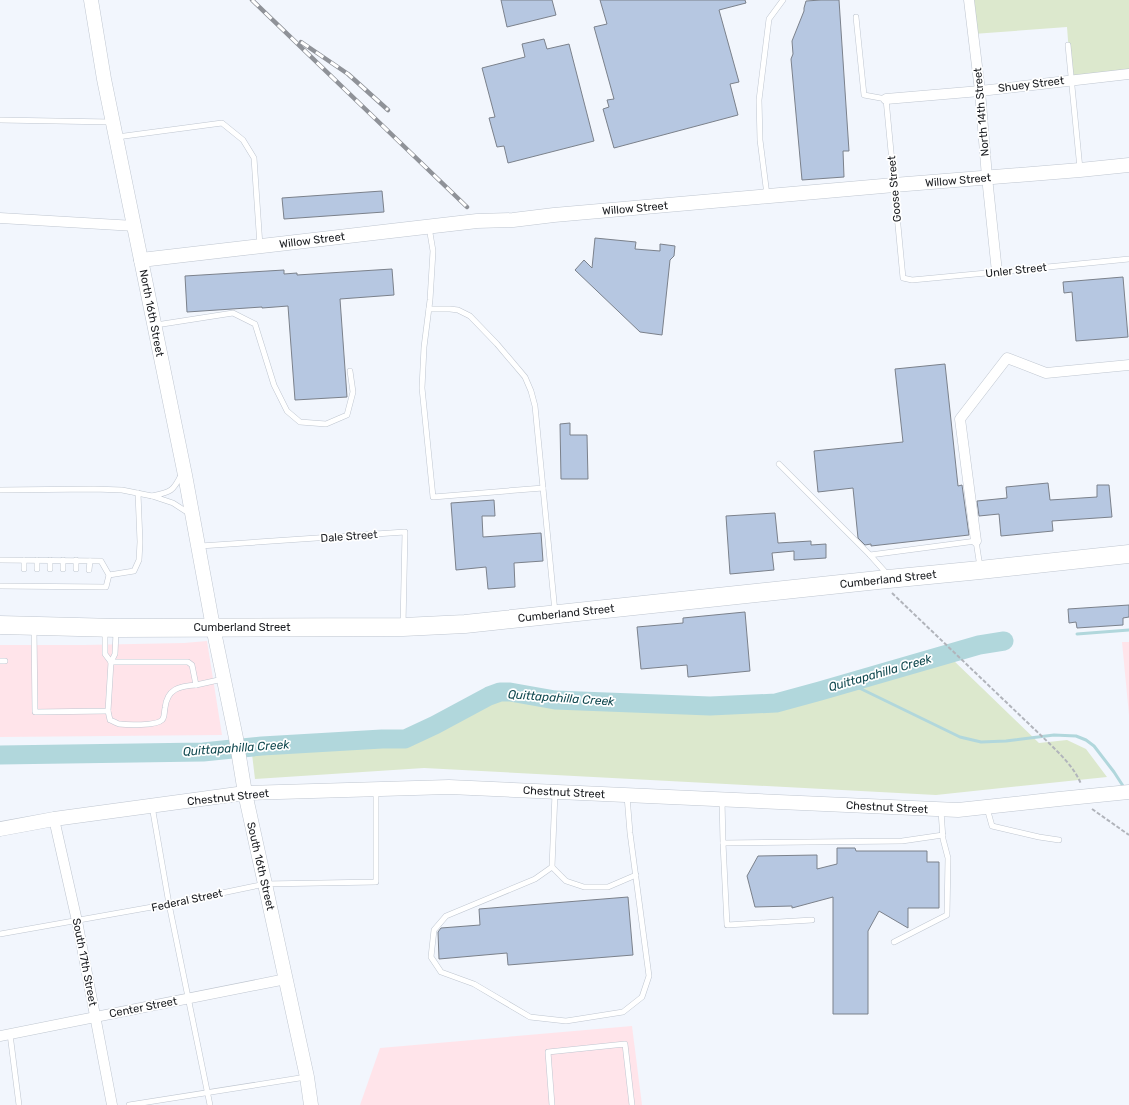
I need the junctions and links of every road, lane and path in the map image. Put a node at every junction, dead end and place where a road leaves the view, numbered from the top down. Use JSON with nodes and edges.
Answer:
{"nodes":[{"id":1,"x":91,"y":0,"type":"edge"},
{"id":2,"x":784,"y":0,"type":"edge"},
{"id":3,"x":969,"y":0,"type":"edge"},
{"id":4,"x":856,"y":17,"type":"dead end"},
{"id":5,"x":1068,"y":45,"type":"dead end"},
{"id":6,"x":1129,"y":74,"type":"edge"},
{"id":7,"x":1071,"y":80,"type":"junction"},
{"id":8,"x":980,"y":91,"type":"junction"},
{"id":9,"x":886,"y":99,"type":"junction"},
{"id":10,"x":0,"y":120,"type":"edge"},
{"id":11,"x":113,"y":122,"type":"junction"},
{"id":12,"x":116,"y":137,"type":"junction"},
{"id":13,"x":1129,"y":165,"type":"edge"},
{"id":14,"x":1080,"y":170,"type":"junction"},
{"id":15,"x":987,"y":177,"type":"junction"},
{"id":16,"x":894,"y":185,"type":"junction"},
{"id":17,"x":767,"y":196,"type":"junction"},
{"id":18,"x":0,"y":218,"type":"edge"},
{"id":19,"x":135,"y":226,"type":"junction"},
{"id":20,"x":429,"y":227,"type":"junction"},
{"id":21,"x":260,"y":247,"type":"junction"},
{"id":22,"x":1129,"y":259,"type":"edge"},
{"id":23,"x":142,"y":260,"type":"junction"},
{"id":24,"x":997,"y":272,"type":"junction"},
{"id":25,"x":903,"y":278,"type":"joint"},
{"id":26,"x":429,"y":309,"type":"junction"},
{"id":27,"x":155,"y":325,"type":"junction"},
{"id":28,"x":1129,"y":365,"type":"edge"},
{"id":29,"x":350,"y":371,"type":"dead end"},
{"id":30,"x":779,"y":464,"type":"dead end"},
{"id":31,"x":184,"y":469,"type":"junction"},
{"id":32,"x":543,"y":488,"type":"junction"},
{"id":33,"x":0,"y":490,"type":"edge"},
{"id":34,"x":138,"y":493,"type":"junction"},
{"id":35,"x":152,"y":496,"type":"junction"},
{"id":36,"x":193,"y":517,"type":"junction"},
{"id":37,"x":976,"y":541,"type":"junction"},
{"id":38,"x":199,"y":546,"type":"junction"},
{"id":39,"x":1129,"y":554,"type":"edge"},
{"id":40,"x":870,"y":555,"type":"junction"},
{"id":41,"x":0,"y":560,"type":"edge"},
{"id":42,"x":24,"y":560,"type":"junction"},
{"id":43,"x":37,"y":560,"type":"junction"},
{"id":44,"x":50,"y":560,"type":"junction"},
{"id":45,"x":63,"y":560,"type":"junction"},
{"id":46,"x":76,"y":560,"type":"junction"},
{"id":47,"x":90,"y":561,"type":"junction"},
{"id":48,"x":24,"y":569,"type":"dead end"},
{"id":49,"x":37,"y":569,"type":"dead end"},
{"id":50,"x":50,"y":569,"type":"dead end"},
{"id":51,"x":63,"y":569,"type":"dead end"},
{"id":52,"x":76,"y":569,"type":"dead end"},
{"id":53,"x":89,"y":570,"type":"dead end"},
{"id":54,"x":980,"y":570,"type":"junction"},
{"id":55,"x":109,"y":575,"type":"junction"},
{"id":56,"x":885,"y":579,"type":"junction"},
{"id":57,"x":24,"y":580,"type":"dead end"},
{"id":58,"x":37,"y":580,"type":"dead end"},
{"id":59,"x":50,"y":581,"type":"dead end"},
{"id":60,"x":63,"y":581,"type":"dead end"},
{"id":61,"x":89,"y":581,"type":"dead end"},
{"id":62,"x":0,"y":586,"type":"edge"},
{"id":63,"x":24,"y":586,"type":"junction"},
{"id":64,"x":37,"y":587,"type":"junction"},
{"id":65,"x":50,"y":587,"type":"junction"},
{"id":66,"x":63,"y":587,"type":"junction"},
{"id":67,"x":89,"y":587,"type":"junction"},
{"id":68,"x":555,"y":614,"type":"junction"},
{"id":69,"x":0,"y":625,"type":"edge"},
{"id":70,"x":34,"y":626,"type":"junction"},
{"id":71,"x":111,"y":627,"type":"junction"},
{"id":72,"x":213,"y":627,"type":"junction"},
{"id":73,"x":403,"y":627,"type":"junction"},
{"id":74,"x":111,"y":662,"type":"junction"},
{"id":75,"x":223,"y":679,"type":"junction"},
{"id":76,"x":196,"y":685,"type":"junction"},
{"id":77,"x":108,"y":711,"type":"junction"},
{"id":78,"x":1081,"y":784,"type":"dead end"},
{"id":79,"x":376,"y":789,"type":"junction"},
{"id":80,"x":555,"y":792,"type":"junction"},
{"id":81,"x":245,"y":793,"type":"junction"},
{"id":82,"x":1124,"y":793,"type":"edge"},
{"id":83,"x":626,"y":795,"type":"junction"},
{"id":84,"x":722,"y":799,"type":"junction"},
{"id":85,"x":152,"y":806,"type":"junction"},
{"id":86,"x":987,"y":807,"type":"junction"},
{"id":87,"x":1092,"y":809,"type":"dead end"},
{"id":88,"x":941,"y":810,"type":"junction"},
{"id":89,"x":54,"y":819,"type":"junction"},
{"id":90,"x":0,"y":829,"type":"edge"},
{"id":91,"x":943,"y":835,"type":"junction"},
{"id":92,"x":1129,"y":835,"type":"edge"},
{"id":93,"x":1059,"y":840,"type":"dead end"},
{"id":94,"x":723,"y":842,"type":"junction"},
{"id":95,"x":552,"y":867,"type":"junction"},
{"id":96,"x":636,"y":875,"type":"junction"},
{"id":97,"x":265,"y":884,"type":"junction"},
{"id":98,"x":169,"y":904,"type":"junction"},
{"id":99,"x":812,"y":920,"type":"dead end"},
{"id":100,"x":77,"y":921,"type":"junction"},
{"id":101,"x":0,"y":934,"type":"edge"},
{"id":102,"x":894,"y":942,"type":"dead end"},
{"id":103,"x":286,"y":979,"type":"junction"},
{"id":104,"x":188,"y":998,"type":"junction"},
{"id":105,"x":96,"y":1016,"type":"junction"},
{"id":106,"x":5,"y":1035,"type":"edge"},
{"id":107,"x":306,"y":1077,"type":"junction"},
{"id":108,"x":208,"y":1093,"type":"junction"},
{"id":109,"x":19,"y":1105,"type":"edge"},
{"id":110,"x":112,"y":1105,"type":"edge"},
{"id":111,"x":129,"y":1105,"type":"edge"},
{"id":112,"x":210,"y":1105,"type":"edge"},
{"id":113,"x":311,"y":1105,"type":"edge"},
{"id":114,"x":552,"y":1105,"type":"edge"},
{"id":115,"x":632,"y":1105,"type":"edge"}],
"edges":[{"from":1,"to":11,"type":"street","name":"North 16th Street"},
{"from":2,"to":17,"type":"lane"},
{"from":3,"to":8,"type":"street","name":"North 14th Street"},
{"from":4,"to":9,"type":"lane"},
{"from":5,"to":7,"type":"lane"},
{"from":6,"to":7,"type":"street","name":"Shuey Street"},
{"from":7,"to":8,"type":"street","name":"Shuey Street"},
{"from":7,"to":14,"type":"lane"},
{"from":8,"to":9,"type":"street","name":"Shuey Street"},
{"from":8,"to":15,"type":"street","name":"North 14th Street"},
{"from":9,"to":16,"type":"lane","name":"Goose Street"},
{"from":10,"to":11,"type":"lane"},
{"from":11,"to":12,"type":"street","name":"North 16th Street"},
{"from":12,"to":19,"type":"street","name":"North 16th Street"},
{"from":12,"to":21,"type":"lane"},
{"from":13,"to":14,"type":"street","name":"Willow Street"},
{"from":14,"to":15,"type":"street","name":"Willow Street"},
{"from":15,"to":16,"type":"street","name":"Willow Street"},
{"from":15,"to":24,"type":"street","name":"North 14th Street"},
{"from":16,"to":17,"type":"street","name":"Willow Street"},
{"from":16,"to":25,"type":"lane","name":"Goose Street"},
{"from":17,"to":20,"type":"street","name":"Willow Street"},
{"from":18,"to":19,"type":"street"},
{"from":19,"to":23,"type":"street","name":"North 16th Street"},
{"from":20,"to":21,"type":"street","name":"Willow Street"},
{"from":20,"to":26,"type":"lane"},
{"from":21,"to":23,"type":"street","name":"Willow Street"},
{"from":22,"to":24,"type":"lane","name":"Unler Street"},
{"from":23,"to":27,"type":"street","name":"North 16th Street"},
{"from":24,"to":25,"type":"lane","name":"Unler Street"},
{"from":26,"to":32,"type":"lane"},
{"from":26,"to":32,"type":"lane"},
{"from":27,"to":29,"type":"lane"},
{"from":27,"to":31,"type":"street","name":"North 16th Street"},
{"from":28,"to":37,"type":"street"},
{"from":30,"to":40,"type":"lane"},
{"from":31,"to":35,"type":"lane"},
{"from":31,"to":36,"type":"street","name":"North 16th Street"},
{"from":32,"to":68,"type":"lane"},
{"from":33,"to":34,"type":"lane"},
{"from":34,"to":35,"type":"lane"},
{"from":34,"to":55,"type":"lane"},
{"from":35,"to":36,"type":"lane"},
{"from":36,"to":38,"type":"street","name":"North 16th Street"},
{"from":37,"to":40,"type":"lane"},
{"from":37,"to":54,"type":"lane"},
{"from":38,"to":72,"type":"street","name":"North 16th Street"},
{"from":38,"to":73,"type":"lane","name":"Dale Street"},
{"from":39,"to":54,"type":"highway","name":"Cumberland Street"},
{"from":40,"to":56,"type":"lane"},
{"from":41,"to":42,"type":"lane"},
{"from":42,"to":43,"type":"lane"},
{"from":42,"to":48,"type":"lane"},
{"from":43,"to":44,"type":"lane"},
{"from":43,"to":49,"type":"lane"},
{"from":44,"to":45,"type":"lane"},
{"from":44,"to":50,"type":"lane"},
{"from":45,"to":46,"type":"lane"},
{"from":45,"to":51,"type":"lane"},
{"from":46,"to":47,"type":"lane"},
{"from":46,"to":52,"type":"lane"},
{"from":47,"to":53,"type":"lane"},
{"from":47,"to":55,"type":"lane"},
{"from":54,"to":56,"type":"highway","name":"Cumberland Street"},
{"from":55,"to":67,"type":"lane"},
{"from":56,"to":68,"type":"highway","name":"Cumberland Street"},
{"from":56,"to":78,"type":"path"},
{"from":57,"to":63,"type":"lane"},
{"from":58,"to":64,"type":"lane"},
{"from":59,"to":65,"type":"lane"},
{"from":60,"to":66,"type":"lane"},
{"from":61,"to":67,"type":"lane"},
{"from":62,"to":63,"type":"lane"},
{"from":63,"to":64,"type":"lane"},
{"from":64,"to":65,"type":"lane"},
{"from":65,"to":66,"type":"lane"},
{"from":66,"to":67,"type":"lane"},
{"from":68,"to":73,"type":"highway","name":"Cumberland Street"},
{"from":69,"to":70,"type":"highway","name":"Cumberland Street"},
{"from":70,"to":71,"type":"highway","name":"Cumberland Street"},
{"from":70,"to":77,"type":"lane"},
{"from":71,"to":72,"type":"highway","name":"Cumberland Street"},
{"from":71,"to":74,"type":"lane"},
{"from":71,"to":74,"type":"lane"},
{"from":72,"to":73,"type":"highway","name":"Cumberland Street"},
{"from":72,"to":75,"type":"street","name":"South 16th Street"},
{"from":74,"to":76,"type":"lane"},
{"from":74,"to":77,"type":"lane"},
{"from":75,"to":76,"type":"lane"},
{"from":75,"to":81,"type":"street","name":"South 16th Street"},
{"from":76,"to":77,"type":"lane"},
{"from":79,"to":80,"type":"street","name":"Chestnut Street"},
{"from":79,"to":81,"type":"street","name":"Chestnut Street"},
{"from":79,"to":97,"type":"lane","name":"Federal Street"},
{"from":80,"to":83,"type":"street","name":"Chestnut Street"},
{"from":80,"to":95,"type":"lane"},
{"from":81,"to":85,"type":"street","name":"Chestnut Street"},
{"from":81,"to":97,"type":"street","name":"South 16th Street"},
{"from":82,"to":86,"type":"street","name":"Chestnut Street"},
{"from":83,"to":84,"type":"street","name":"Chestnut Street"},
{"from":83,"to":96,"type":"lane"},
{"from":84,"to":88,"type":"street","name":"Chestnut Street"},
{"from":84,"to":94,"type":"lane"},
{"from":85,"to":89,"type":"street","name":"Chestnut Street"},
{"from":85,"to":98,"type":"lane"},
{"from":86,"to":88,"type":"street","name":"Chestnut Street"},
{"from":86,"to":93,"type":"lane"},
{"from":87,"to":92,"type":"path"},
{"from":88,"to":91,"type":"lane"},
{"from":89,"to":90,"type":"street","name":"Chestnut Street"},
{"from":89,"to":100,"type":"street","name":"South 17th Street"},
{"from":91,"to":94,"type":"lane"},
{"from":91,"to":102,"type":"lane"},
{"from":94,"to":99,"type":"lane"},
{"from":95,"to":96,"type":"lane"},
{"from":95,"to":96,"type":"lane"},
{"from":97,"to":98,"type":"lane","name":"Federal Street"},
{"from":97,"to":103,"type":"street","name":"South 16th Street"},
{"from":98,"to":100,"type":"lane","name":"Federal Street"},
{"from":98,"to":104,"type":"lane"},
{"from":100,"to":101,"type":"lane","name":"Federal Street"},
{"from":100,"to":105,"type":"street","name":"South 17th Street"},
{"from":103,"to":104,"type":"street","name":"Center Street"},
{"from":103,"to":107,"type":"street","name":"South 16th Street"},
{"from":104,"to":105,"type":"street","name":"Center Street"},
{"from":104,"to":108,"type":"lane"},
{"from":105,"to":106,"type":"street","name":"Center Street"},
{"from":105,"to":110,"type":"street","name":"South 17th Street"},
{"from":106,"to":109,"type":"lane"},
{"from":107,"to":108,"type":"lane"},
{"from":107,"to":113,"type":"street","name":"South 16th Street"},
{"from":108,"to":111,"type":"lane"},
{"from":108,"to":112,"type":"lane"},
{"from":114,"to":115,"type":"lane"}]}
